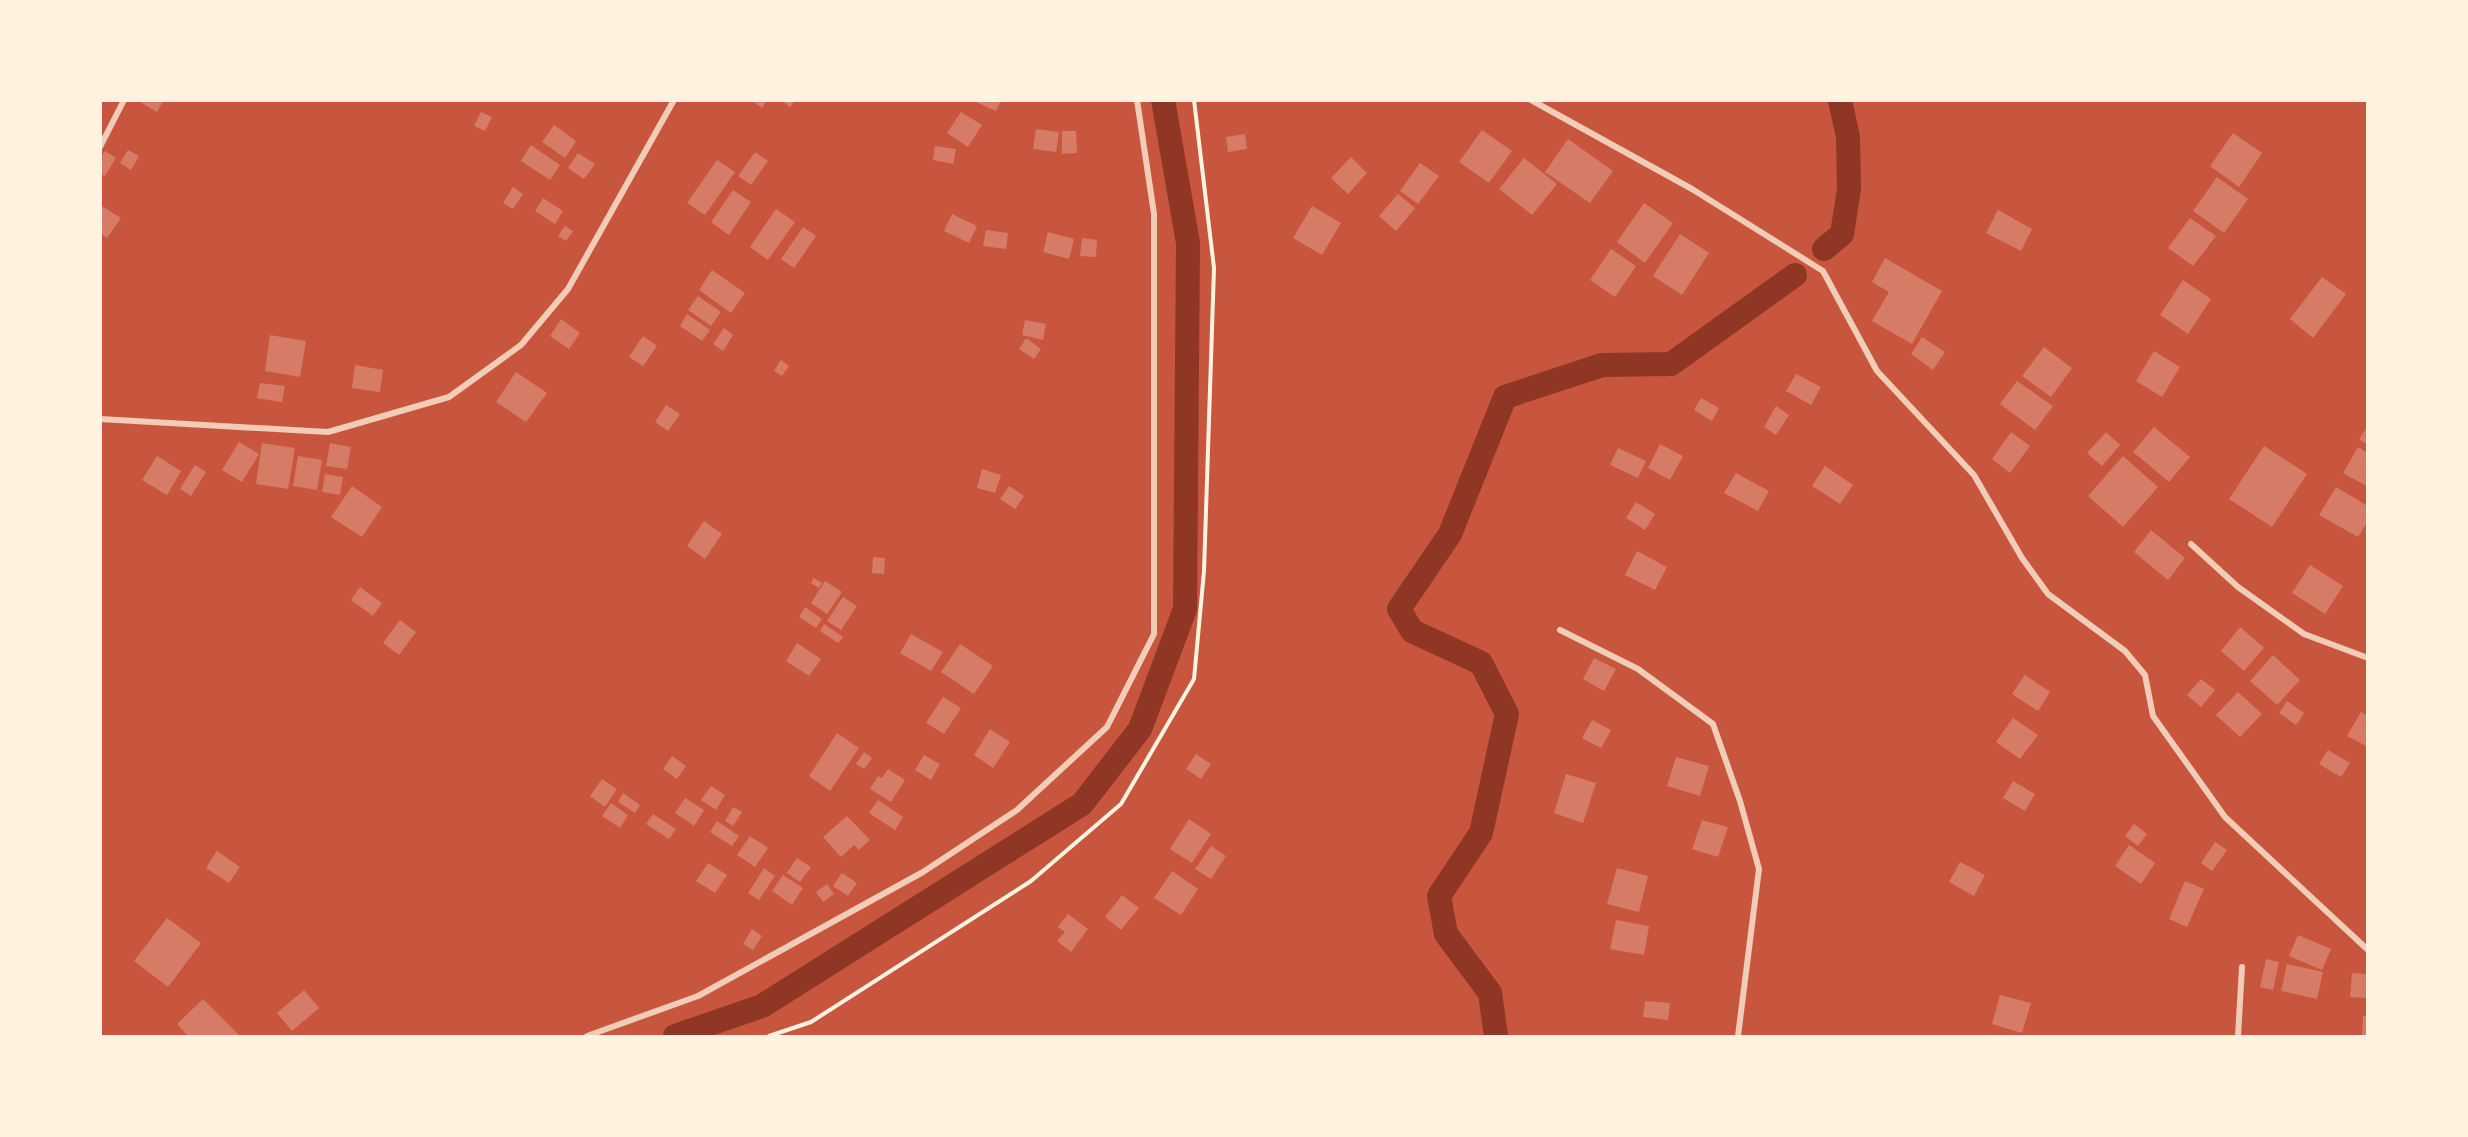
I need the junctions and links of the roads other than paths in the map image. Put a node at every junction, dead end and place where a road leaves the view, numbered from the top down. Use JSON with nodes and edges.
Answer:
{"nodes":[{"id":1,"x":124,"y":100,"type":"edge"},
{"id":2,"x":674,"y":100,"type":"edge"},
{"id":3,"x":1137,"y":100,"type":"edge"},
{"id":4,"x":1531,"y":100,"type":"edge"},
{"id":5,"x":100,"y":147,"type":"edge"},
{"id":6,"x":100,"y":419,"type":"edge"},
{"id":7,"x":2191,"y":544,"type":"dead end"},
{"id":8,"x":1560,"y":630,"type":"dead end"},
{"id":9,"x":2367,"y":658,"type":"edge"},
{"id":10,"x":2367,"y":950,"type":"edge"},
{"id":11,"x":2242,"y":968,"type":"dead end"},
{"id":12,"x":587,"y":1036,"type":"edge"},
{"id":13,"x":1738,"y":1036,"type":"edge"},
{"id":14,"x":2238,"y":1036,"type":"edge"}],
"edges":[{"from":1,"to":5,"type":"street"},
{"from":2,"to":6,"type":"street"},
{"from":3,"to":12,"type":"street"},
{"from":4,"to":10,"type":"street"},
{"from":7,"to":9,"type":"street"},
{"from":8,"to":13,"type":"street"},
{"from":11,"to":14,"type":"street"}]}
